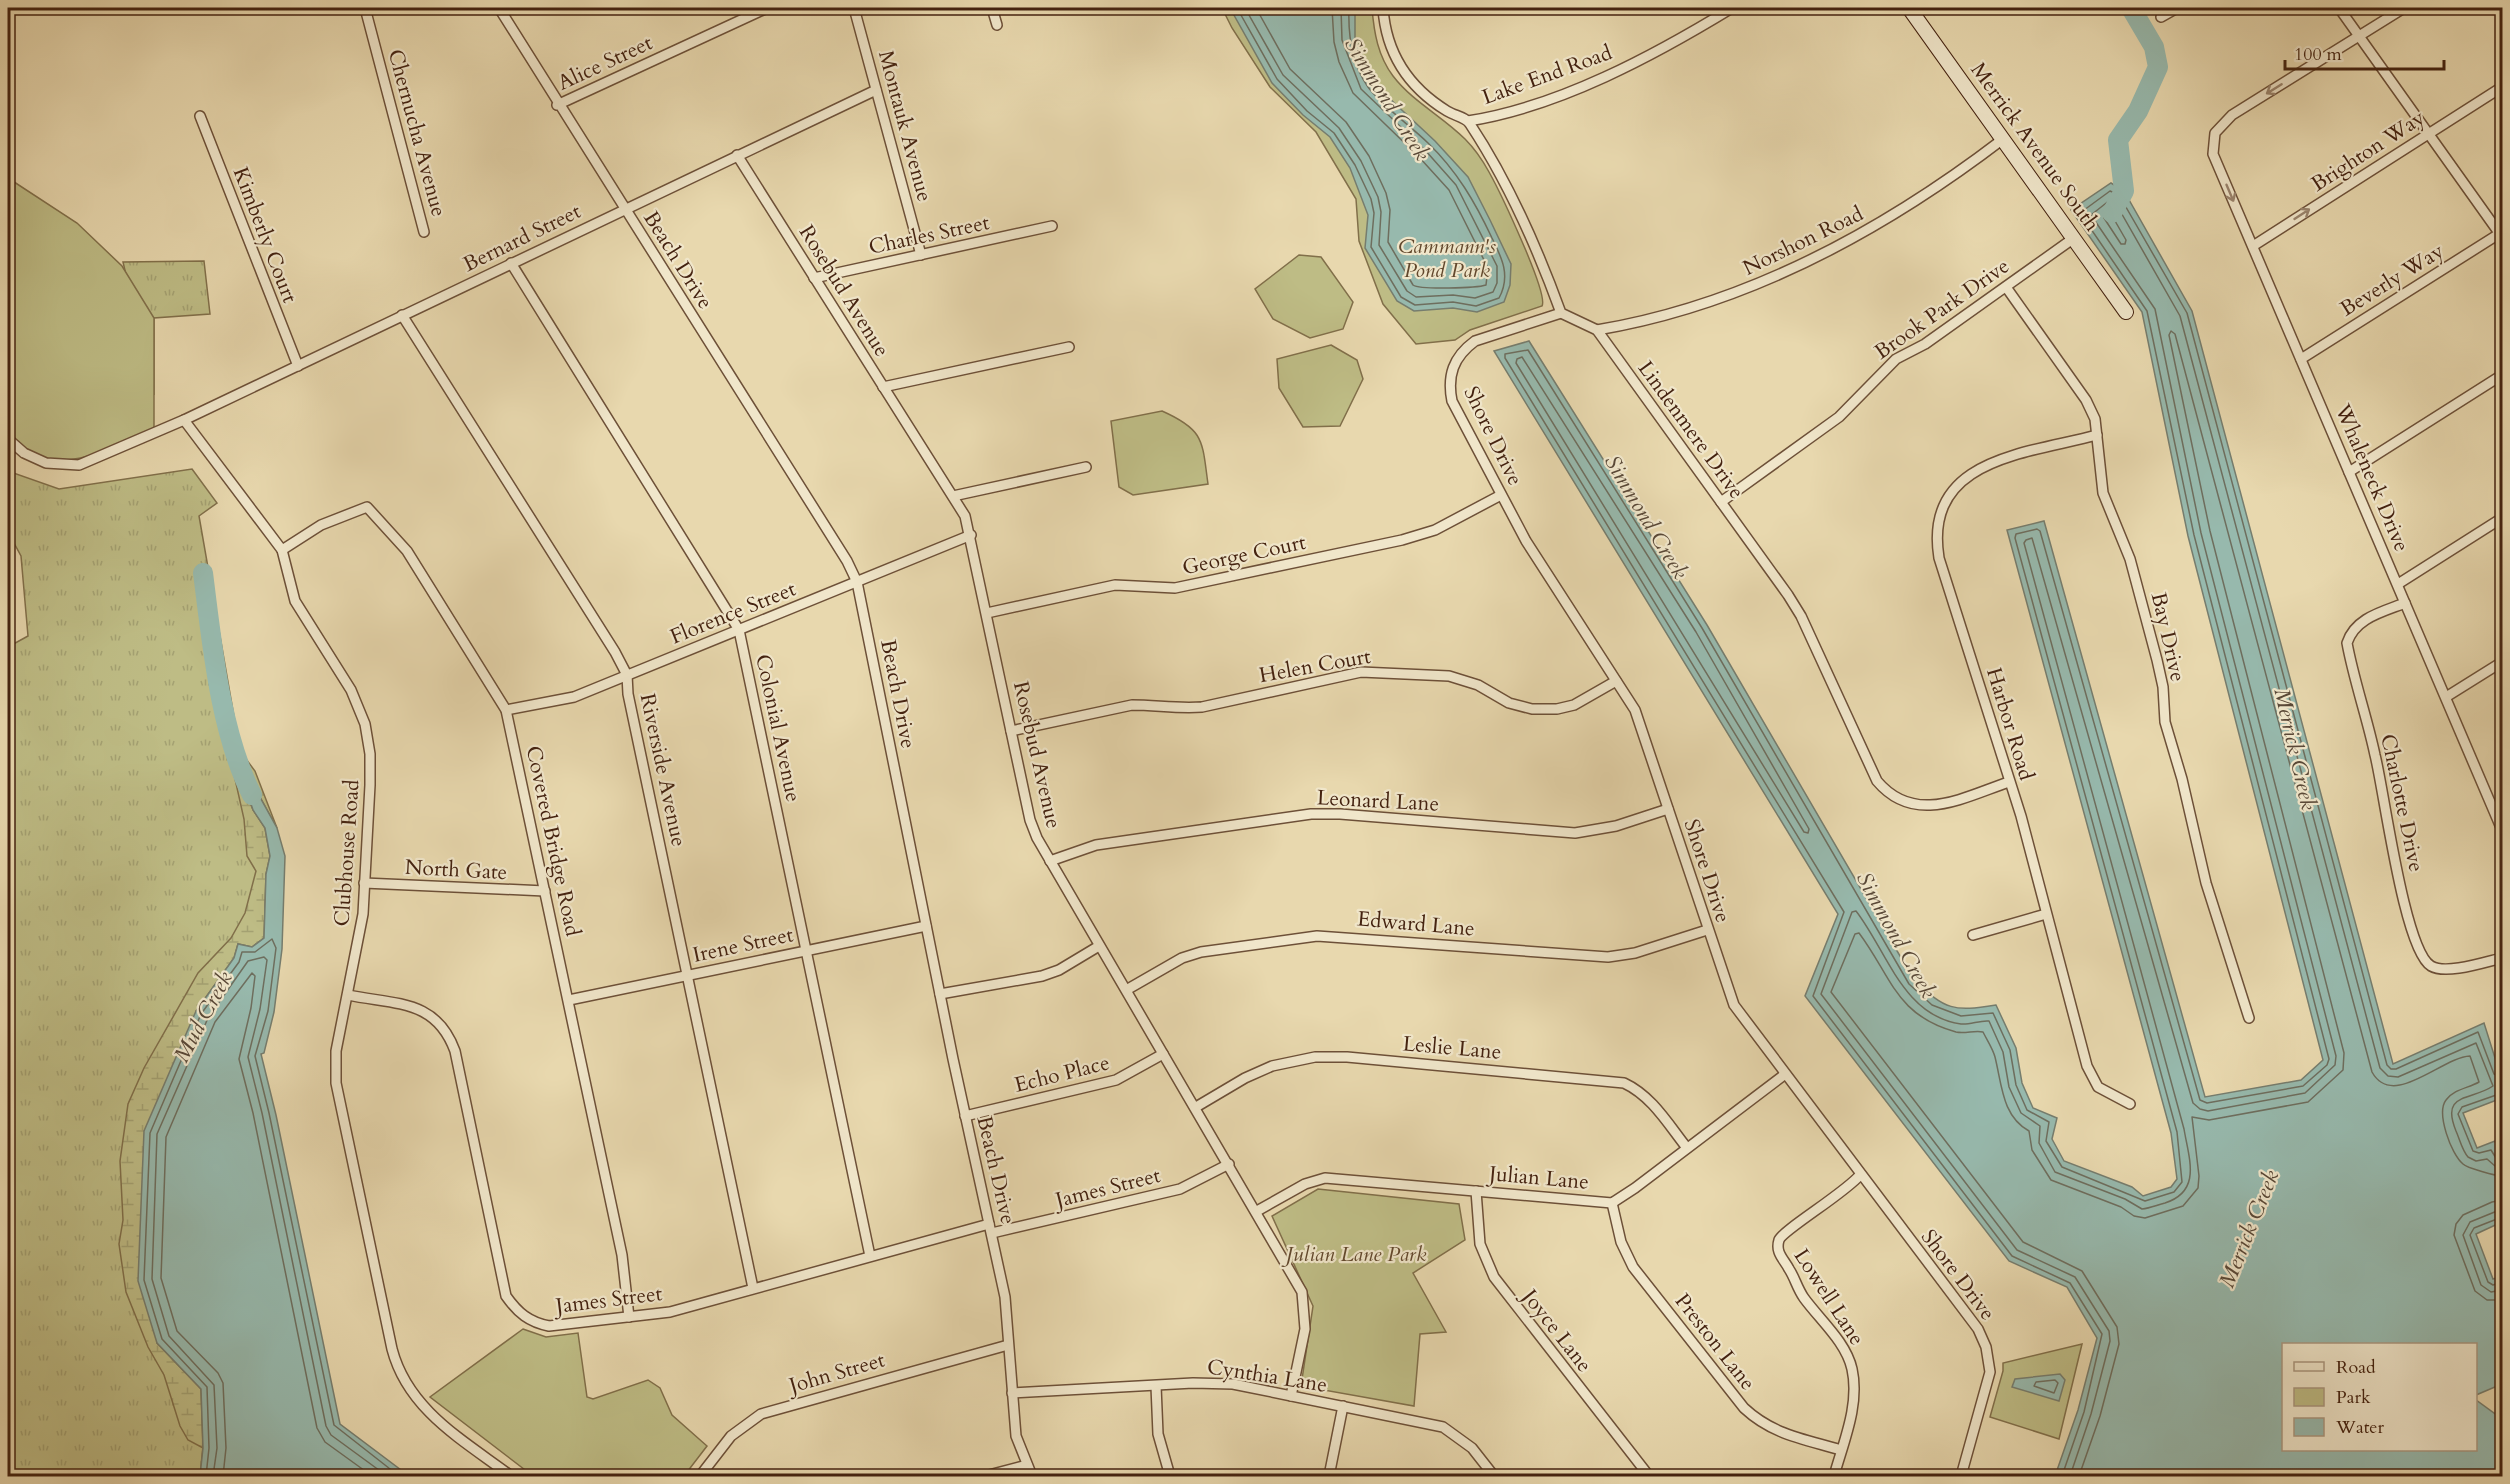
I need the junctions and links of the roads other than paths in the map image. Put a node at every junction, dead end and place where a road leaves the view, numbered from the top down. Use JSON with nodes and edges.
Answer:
{"nodes":[{"id":1,"x":365,"y":8,"type":"edge"},
{"id":2,"x":499,"y":8,"type":"edge"},
{"id":3,"x":766,"y":8,"type":"edge"},
{"id":4,"x":854,"y":8,"type":"edge"},
{"id":5,"x":992,"y":8,"type":"edge"},
{"id":6,"x":1383,"y":8,"type":"edge"},
{"id":7,"x":1732,"y":8,"type":"edge"},
{"id":8,"x":1909,"y":8,"type":"edge"},
{"id":9,"x":2177,"y":8,"type":"edge"},
{"id":10,"x":2339,"y":8,"type":"edge"},
{"id":11,"x":2404,"y":8,"type":"edge"},
{"id":12,"x":2161,"y":17,"type":"dead end"},
{"id":13,"x":997,"y":25,"type":"dead end"},
{"id":14,"x":2359,"y":36,"type":"junction"},
{"id":15,"x":2502,"y":87,"type":"edge"},
{"id":16,"x":876,"y":90,"type":"junction"},
{"id":17,"x":558,"y":105,"type":"junction"},
{"id":18,"x":200,"y":116,"type":"dead end"},
{"id":19,"x":1468,"y":121,"type":"junction"},
{"id":20,"x":2428,"y":134,"type":"junction"},
{"id":21,"x":2003,"y":139,"type":"junction"},
{"id":22,"x":737,"y":155,"type":"junction"},
{"id":23,"x":623,"y":208,"type":"junction"},
{"id":24,"x":1052,"y":226,"type":"dead end"},
{"id":25,"x":424,"y":232,"type":"dead end"},
{"id":26,"x":2502,"y":234,"type":"edge"},
{"id":27,"x":2074,"y":238,"type":"junction"},
{"id":28,"x":2253,"y":246,"type":"junction"},
{"id":29,"x":921,"y":255,"type":"junction"},
{"id":30,"x":512,"y":263,"type":"junction"},
{"id":31,"x":814,"y":278,"type":"junction"},
{"id":32,"x":2006,"y":287,"type":"junction"},
{"id":33,"x":2126,"y":312,"type":"dead end"},
{"id":34,"x":1561,"y":313,"type":"junction"},
{"id":35,"x":402,"y":315,"type":"junction"},
{"id":36,"x":1597,"y":330,"type":"junction"},
{"id":37,"x":1069,"y":347,"type":"dead end"},
{"id":38,"x":2301,"y":359,"type":"junction"},
{"id":39,"x":298,"y":366,"type":"junction"},
{"id":40,"x":2502,"y":375,"type":"edge"},
{"id":41,"x":883,"y":387,"type":"junction"},
{"id":42,"x":184,"y":420,"type":"junction"},
{"id":43,"x":2097,"y":435,"type":"junction"},
{"id":44,"x":8,"y":439,"type":"edge"},
{"id":45,"x":1086,"y":467,"type":"dead end"},
{"id":46,"x":2349,"y":472,"type":"junction"},
{"id":47,"x":1501,"y":495,"type":"junction"},
{"id":48,"x":953,"y":496,"type":"junction"},
{"id":49,"x":1721,"y":502,"type":"junction"},
{"id":50,"x":2502,"y":518,"type":"edge"},
{"id":51,"x":971,"y":535,"type":"junction"},
{"id":52,"x":282,"y":550,"type":"junction"},
{"id":53,"x":857,"y":582,"type":"junction"},
{"id":54,"x":2398,"y":584,"type":"junction"},
{"id":55,"x":2405,"y":603,"type":"junction"},
{"id":56,"x":987,"y":613,"type":"junction"},
{"id":57,"x":739,"y":630,"type":"junction"},
{"id":58,"x":2502,"y":662,"type":"edge"},
{"id":59,"x":627,"y":675,"type":"junction"},
{"id":60,"x":1616,"y":681,"type":"junction"},
{"id":61,"x":2446,"y":698,"type":"junction"},
{"id":62,"x":506,"y":710,"type":"junction"},
{"id":63,"x":1011,"y":730,"type":"junction"},
{"id":64,"x":2009,"y":782,"type":"junction"},
{"id":65,"x":2498,"y":808,"type":"edge"},
{"id":66,"x":1668,"y":809,"type":"junction"},
{"id":67,"x":2502,"y":830,"type":"edge"},
{"id":68,"x":1050,"y":861,"type":"junction"},
{"id":69,"x":364,"y":883,"type":"junction"},
{"id":70,"x":545,"y":891,"type":"junction"},
{"id":71,"x":2046,"y":914,"type":"junction"},
{"id":72,"x":926,"y":926,"type":"junction"},
{"id":73,"x":1707,"y":930,"type":"junction"},
{"id":74,"x":1973,"y":935,"type":"dead end"},
{"id":75,"x":1099,"y":946,"type":"junction"},
{"id":76,"x":806,"y":951,"type":"junction"},
{"id":77,"x":2502,"y":958,"type":"edge"},
{"id":78,"x":687,"y":975,"type":"junction"},
{"id":79,"x":1128,"y":989,"type":"junction"},
{"id":80,"x":940,"y":994,"type":"junction"},
{"id":81,"x":348,"y":995,"type":"junction"},
{"id":82,"x":568,"y":1000,"type":"junction"},
{"id":83,"x":2249,"y":1018,"type":"dead end"},
{"id":84,"x":1163,"y":1054,"type":"junction"},
{"id":85,"x":1784,"y":1075,"type":"junction"},
{"id":86,"x":2130,"y":1104,"type":"dead end"},
{"id":87,"x":1196,"y":1107,"type":"junction"},
{"id":88,"x":965,"y":1116,"type":"junction"},
{"id":89,"x":1687,"y":1148,"type":"junction"},
{"id":90,"x":1229,"y":1164,"type":"junction"},
{"id":91,"x":1860,"y":1175,"type":"junction"},
{"id":92,"x":1476,"y":1191,"type":"junction"},
{"id":93,"x":1612,"y":1203,"type":"junction"},
{"id":94,"x":1257,"y":1211,"type":"junction"},
{"id":95,"x":991,"y":1229,"type":"junction"},
{"id":96,"x":870,"y":1256,"type":"junction"},
{"id":97,"x":753,"y":1288,"type":"junction"},
{"id":98,"x":629,"y":1317,"type":"junction"},
{"id":99,"x":1008,"y":1345,"type":"junction"},
{"id":100,"x":1156,"y":1386,"type":"junction"},
{"id":101,"x":1012,"y":1393,"type":"junction"},
{"id":102,"x":1291,"y":1396,"type":"junction"},
{"id":103,"x":1342,"y":1406,"type":"junction"},
{"id":104,"x":1841,"y":1450,"type":"junction"},
{"id":105,"x":1027,"y":1465,"type":"junction"},
{"id":106,"x":511,"y":1476,"type":"edge"},
{"id":107,"x":700,"y":1476,"type":"edge"},
{"id":108,"x":985,"y":1476,"type":"edge"},
{"id":109,"x":1032,"y":1476,"type":"edge"},
{"id":110,"x":1170,"y":1476,"type":"edge"},
{"id":111,"x":1329,"y":1476,"type":"edge"},
{"id":112,"x":1494,"y":1476,"type":"edge"},
{"id":113,"x":1649,"y":1476,"type":"edge"},
{"id":114,"x":1834,"y":1476,"type":"edge"},
{"id":115,"x":1961,"y":1476,"type":"edge"}],
"edges":[{"from":1,"to":25,"type":"street","name":"Chernucha Avenue"},
{"from":2,"to":17,"type":"street","name":"Beach Drive"},
{"from":3,"to":17,"type":"street","name":"Alice Street"},
{"from":4,"to":16,"type":"street","name":"Montauk Avenue"},
{"from":5,"to":13,"type":"street"},
{"from":6,"to":19,"type":"street"},
{"from":7,"to":19,"type":"street","name":"Lake End Road"},
{"from":8,"to":21,"type":"street","name":"Merrick Avenue South"},
{"from":9,"to":12,"type":"street"},
{"from":10,"to":14,"type":"street"},
{"from":11,"to":14,"type":"street"},
{"from":14,"to":20,"type":"street"},
{"from":14,"to":28,"type":"street","name":"Whaleneck Drive","one_way":true},
{"from":15,"to":20,"type":"street","name":"Brighton Way"},
{"from":16,"to":22,"type":"street","name":"Bernard Street"},
{"from":16,"to":29,"type":"street","name":"Montauk Avenue"},
{"from":17,"to":23,"type":"street","name":"Beach Drive"},
{"from":18,"to":39,"type":"street","name":"Kimberly Court"},
{"from":19,"to":34,"type":"street"},
{"from":20,"to":26,"type":"street"},
{"from":28,"to":20,"type":"street","name":"Brighton Way","one_way":true},
{"from":21,"to":27,"type":"street","name":"Merrick Avenue South"},
{"from":21,"to":36,"type":"street","name":"Norshon Road"},
{"from":22,"to":23,"type":"street","name":"Bernard Street"},
{"from":22,"to":31,"type":"street","name":"Rosebud Avenue"},
{"from":23,"to":30,"type":"street","name":"Bernard Street"},
{"from":23,"to":53,"type":"street","name":"Beach Drive"},
{"from":24,"to":29,"type":"street","name":"Charles Street"},
{"from":26,"to":38,"type":"street","name":"Beverly Way"},
{"from":27,"to":32,"type":"street","name":"Brook Park Drive"},
{"from":27,"to":33,"type":"street","name":"Merrick Avenue South"},
{"from":28,"to":38,"type":"street","name":"Whaleneck Drive"},
{"from":29,"to":31,"type":"street","name":"Charles Street"},
{"from":30,"to":35,"type":"street","name":"Bernard Street"},
{"from":30,"to":57,"type":"street","name":"Colonial Avenue"},
{"from":31,"to":41,"type":"street","name":"Rosebud Avenue"},
{"from":32,"to":43,"type":"street","name":"Bay Drive"},
{"from":32,"to":49,"type":"street","name":"Brook Park Drive"},
{"from":34,"to":36,"type":"street","name":"Lindenmere Drive"},
{"from":34,"to":47,"type":"street","name":"Shore Drive"},
{"from":35,"to":39,"type":"street","name":"Bernard Street"},
{"from":35,"to":59,"type":"street","name":"Riverside Avenue"},
{"from":36,"to":49,"type":"street","name":"Lindenmere Drive"},
{"from":37,"to":41,"type":"street"},
{"from":38,"to":46,"type":"street","name":"Whaleneck Drive"},
{"from":39,"to":42,"type":"street","name":"Bernard Street"},
{"from":40,"to":46,"type":"street"},
{"from":41,"to":48,"type":"street","name":"Rosebud Avenue"},
{"from":42,"to":44,"type":"street"},
{"from":42,"to":52,"type":"street","name":"Clubhouse Road"},
{"from":43,"to":64,"type":"street","name":"Harbor Road"},
{"from":43,"to":83,"type":"street","name":"Bay Drive"},
{"from":45,"to":48,"type":"street"},
{"from":46,"to":54,"type":"street","name":"Whaleneck Drive"},
{"from":47,"to":56,"type":"street","name":"George Court"},
{"from":47,"to":60,"type":"street","name":"Shore Drive"},
{"from":48,"to":51,"type":"street","name":"Rosebud Avenue"},
{"from":49,"to":64,"type":"street","name":"Lindenmere Drive"},
{"from":50,"to":54,"type":"street"},
{"from":51,"to":53,"type":"street","name":"Florence Street"},
{"from":51,"to":56,"type":"street","name":"Rosebud Avenue"},
{"from":52,"to":62,"type":"street","name":"Covered Bridge Road"},
{"from":52,"to":69,"type":"street","name":"Clubhouse Road"},
{"from":53,"to":57,"type":"street","name":"Florence Street"},
{"from":53,"to":72,"type":"street","name":"Beach Drive"},
{"from":54,"to":55,"type":"street","name":"Whaleneck Drive"},
{"from":55,"to":61,"type":"street","name":"Whaleneck Drive"},
{"from":55,"to":77,"type":"street","name":"Charlotte Drive"},
{"from":56,"to":63,"type":"street","name":"Rosebud Avenue"},
{"from":57,"to":59,"type":"street","name":"Florence Street"},
{"from":57,"to":76,"type":"street","name":"Colonial Avenue"},
{"from":58,"to":61,"type":"street"},
{"from":59,"to":62,"type":"street","name":"Florence Street"},
{"from":59,"to":78,"type":"street","name":"Riverside Avenue"},
{"from":60,"to":63,"type":"street","name":"Helen Court"},
{"from":60,"to":66,"type":"street","name":"Shore Drive"},
{"from":61,"to":65,"type":"street","name":"Whaleneck Drive"},
{"from":62,"to":70,"type":"street","name":"Covered Bridge Road"},
{"from":63,"to":68,"type":"street","name":"Rosebud Avenue"},
{"from":64,"to":71,"type":"street","name":"Harbor Road"},
{"from":65,"to":67,"type":"street","name":"Whaleneck Drive"},
{"from":66,"to":68,"type":"street","name":"Leonard Lane"},
{"from":66,"to":73,"type":"street","name":"Shore Drive"},
{"from":68,"to":75,"type":"street","name":"Rosebud Avenue"},
{"from":69,"to":70,"type":"street","name":"North Gate"},
{"from":69,"to":81,"type":"street","name":"Clubhouse Road"},
{"from":70,"to":82,"type":"street","name":"Covered Bridge Road"},
{"from":71,"to":74,"type":"street"},
{"from":71,"to":86,"type":"street","name":"Harbor Road"},
{"from":72,"to":76,"type":"street","name":"Irene Street"},
{"from":72,"to":80,"type":"street","name":"Beach Drive"},
{"from":73,"to":79,"type":"street","name":"Edward Lane"},
{"from":73,"to":85,"type":"street","name":"Shore Drive"},
{"from":75,"to":79,"type":"street","name":"Rosebud Avenue"},
{"from":75,"to":80,"type":"street"},
{"from":76,"to":78,"type":"street","name":"Irene Street"},
{"from":76,"to":96,"type":"street","name":"Colonial Avenue"},
{"from":78,"to":82,"type":"street","name":"Irene Street"},
{"from":78,"to":97,"type":"street","name":"Riverside Avenue"},
{"from":79,"to":84,"type":"street","name":"Rosebud Avenue"},
{"from":80,"to":88,"type":"street","name":"Beach Drive"},
{"from":81,"to":98,"type":"street","name":"James Street"},
{"from":81,"to":106,"type":"street","name":"Clubhouse Road"},
{"from":82,"to":98,"type":"street","name":"Covered Bridge Road"},
{"from":84,"to":87,"type":"street","name":"Rosebud Avenue"},
{"from":84,"to":88,"type":"street","name":"Echo Place"},
{"from":85,"to":89,"type":"street","name":"Julian Lane"},
{"from":85,"to":91,"type":"street","name":"Shore Drive"},
{"from":87,"to":89,"type":"street","name":"Leslie Lane"},
{"from":87,"to":90,"type":"street","name":"Rosebud Avenue"},
{"from":88,"to":95,"type":"street","name":"Beach Drive"},
{"from":89,"to":93,"type":"street","name":"Julian Lane"},
{"from":90,"to":94,"type":"street","name":"Rosebud Avenue"},
{"from":90,"to":95,"type":"street","name":"James Street"},
{"from":91,"to":104,"type":"street","name":"Lowell Lane"},
{"from":91,"to":115,"type":"street","name":"Shore Drive"},
{"from":92,"to":93,"type":"street","name":"Julian Lane"},
{"from":92,"to":94,"type":"street","name":"Julian Lane"},
{"from":92,"to":113,"type":"street","name":"Joyce Lane"},
{"from":93,"to":104,"type":"street","name":"Preston Lane"},
{"from":94,"to":102,"type":"street","name":"Rosebud Avenue"},
{"from":95,"to":96,"type":"street","name":"James Street"},
{"from":95,"to":99,"type":"street","name":"Beach Drive"},
{"from":96,"to":97,"type":"street","name":"James Street"},
{"from":97,"to":98,"type":"street","name":"James Street"},
{"from":99,"to":101,"type":"street","name":"Beach Drive"},
{"from":99,"to":107,"type":"street","name":"John Street"},
{"from":100,"to":101,"type":"street","name":"Cynthia Lane"},
{"from":100,"to":102,"type":"street","name":"Cynthia Lane"},
{"from":100,"to":110,"type":"street"},
{"from":101,"to":105,"type":"street","name":"Beach Drive"},
{"from":102,"to":103,"type":"street","name":"Cynthia Lane"},
{"from":103,"to":111,"type":"street"},
{"from":103,"to":112,"type":"street","name":"Cynthia Lane"},
{"from":104,"to":114,"type":"street","name":"Lowell Lane"},
{"from":105,"to":108,"type":"street"},
{"from":105,"to":109,"type":"street","name":"Beach Drive"}]}
